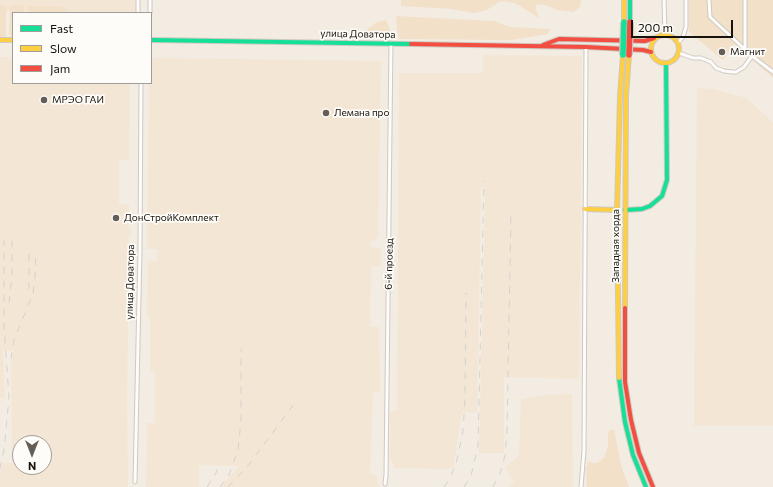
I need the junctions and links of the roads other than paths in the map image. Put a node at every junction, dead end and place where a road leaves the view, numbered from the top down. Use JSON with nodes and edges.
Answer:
{"nodes":[{"id":1,"x":138,"y":0,"type":"edge"},
{"id":2,"x":150,"y":0,"type":"edge"},
{"id":3,"x":624,"y":0,"type":"edge"},
{"id":4,"x":630,"y":0,"type":"edge"},
{"id":5,"x":664,"y":0,"type":"edge"},
{"id":6,"x":686,"y":0,"type":"edge"},
{"id":7,"x":709,"y":0,"type":"edge"},
{"id":8,"x":745,"y":0,"type":"edge"},
{"id":9,"x":138,"y":12,"type":"edge"},
{"id":10,"x":150,"y":12,"type":"edge"},
{"id":11,"x":627,"y":22,"type":"junction"},
{"id":12,"x":665,"y":34,"type":"junction"},
{"id":13,"x":654,"y":38,"type":"junction"},
{"id":14,"x":0,"y":40,"type":"edge"},
{"id":15,"x":12,"y":40,"type":"edge"},
{"id":16,"x":152,"y":40,"type":"edge"},
{"id":17,"x":391,"y":43,"type":"junction"},
{"id":18,"x":678,"y":43,"type":"junction"},
{"id":19,"x":541,"y":46,"type":"junction"},
{"id":20,"x":586,"y":47,"type":"junction"},
{"id":21,"x":745,"y":49,"type":"junction"},
{"id":22,"x":651,"y":52,"type":"junction"},
{"id":23,"x":679,"y":53,"type":"junction"},
{"id":24,"x":626,"y":55,"type":"junction"},
{"id":25,"x":752,"y":56,"type":"junction"},
{"id":26,"x":666,"y":63,"type":"junction"},
{"id":27,"x":773,"y":72,"type":"edge"},
{"id":28,"x":141,"y":84,"type":"edge"},
{"id":29,"x":585,"y":209,"type":"junction"},
{"id":30,"x":617,"y":210,"type":"junction"},
{"id":31,"x":625,"y":210,"type":"junction"},
{"id":32,"x":135,"y":482,"type":"dead end"},
{"id":33,"x":385,"y":484,"type":"dead end"},
{"id":34,"x":581,"y":487,"type":"edge"},
{"id":35,"x":646,"y":487,"type":"edge"},
{"id":36,"x":653,"y":487,"type":"edge"}],
"edges":[{"from":1,"to":9,"type":"street"},
{"from":2,"to":10,"type":"street"},
{"from":3,"to":11,"type":"main road","name":"Западная хорда"},
{"from":4,"to":11,"type":"main road","name":"Западная хорда"},
{"from":5,"to":12,"type":"street"},
{"from":6,"to":18,"type":"street"},
{"from":7,"to":21,"type":"street"},
{"from":8,"to":21,"type":"street"},
{"from":11,"to":24,"type":"main road","name":"Западная хорда","bridge":true},
{"from":12,"to":13,"type":"main road"},
{"from":12,"to":18,"type":"main road"},
{"from":13,"to":19,"type":"main road","name":"улица Доватора"},
{"from":13,"to":22,"type":"main road"},
{"from":14,"to":15,"type":"main road"},
{"from":16,"to":17,"type":"main road","name":"улица Доватора"},
{"from":17,"to":19,"type":"main road","name":"улица Доватора"},
{"from":17,"to":33,"type":"street","name":"6-й проезд"},
{"from":18,"to":23,"type":"main road"},
{"from":19,"to":20,"type":"main road","name":"улица Доватора"},
{"from":20,"to":22,"type":"main road","name":"улица Доватора"},
{"from":20,"to":29,"type":"street"},
{"from":21,"to":25,"type":"street"},
{"from":22,"to":26,"type":"main road"},
{"from":23,"to":25,"type":"street"},
{"from":23,"to":26,"type":"main road"},
{"from":24,"to":30,"type":"main road","name":"Западная хорда"},
{"from":24,"to":31,"type":"main road","name":"Западная хорда"},
{"from":25,"to":27,"type":"street"},
{"from":26,"to":31,"type":"main road"},
{"from":28,"to":32,"type":"street","name":"улица Доватора"},
{"from":29,"to":30,"type":"main road"},
{"from":29,"to":34,"type":"street"},
{"from":30,"to":35,"type":"main road","name":"Западная хорда"},
{"from":31,"to":36,"type":"main road","name":"Западная хорда"}]}
